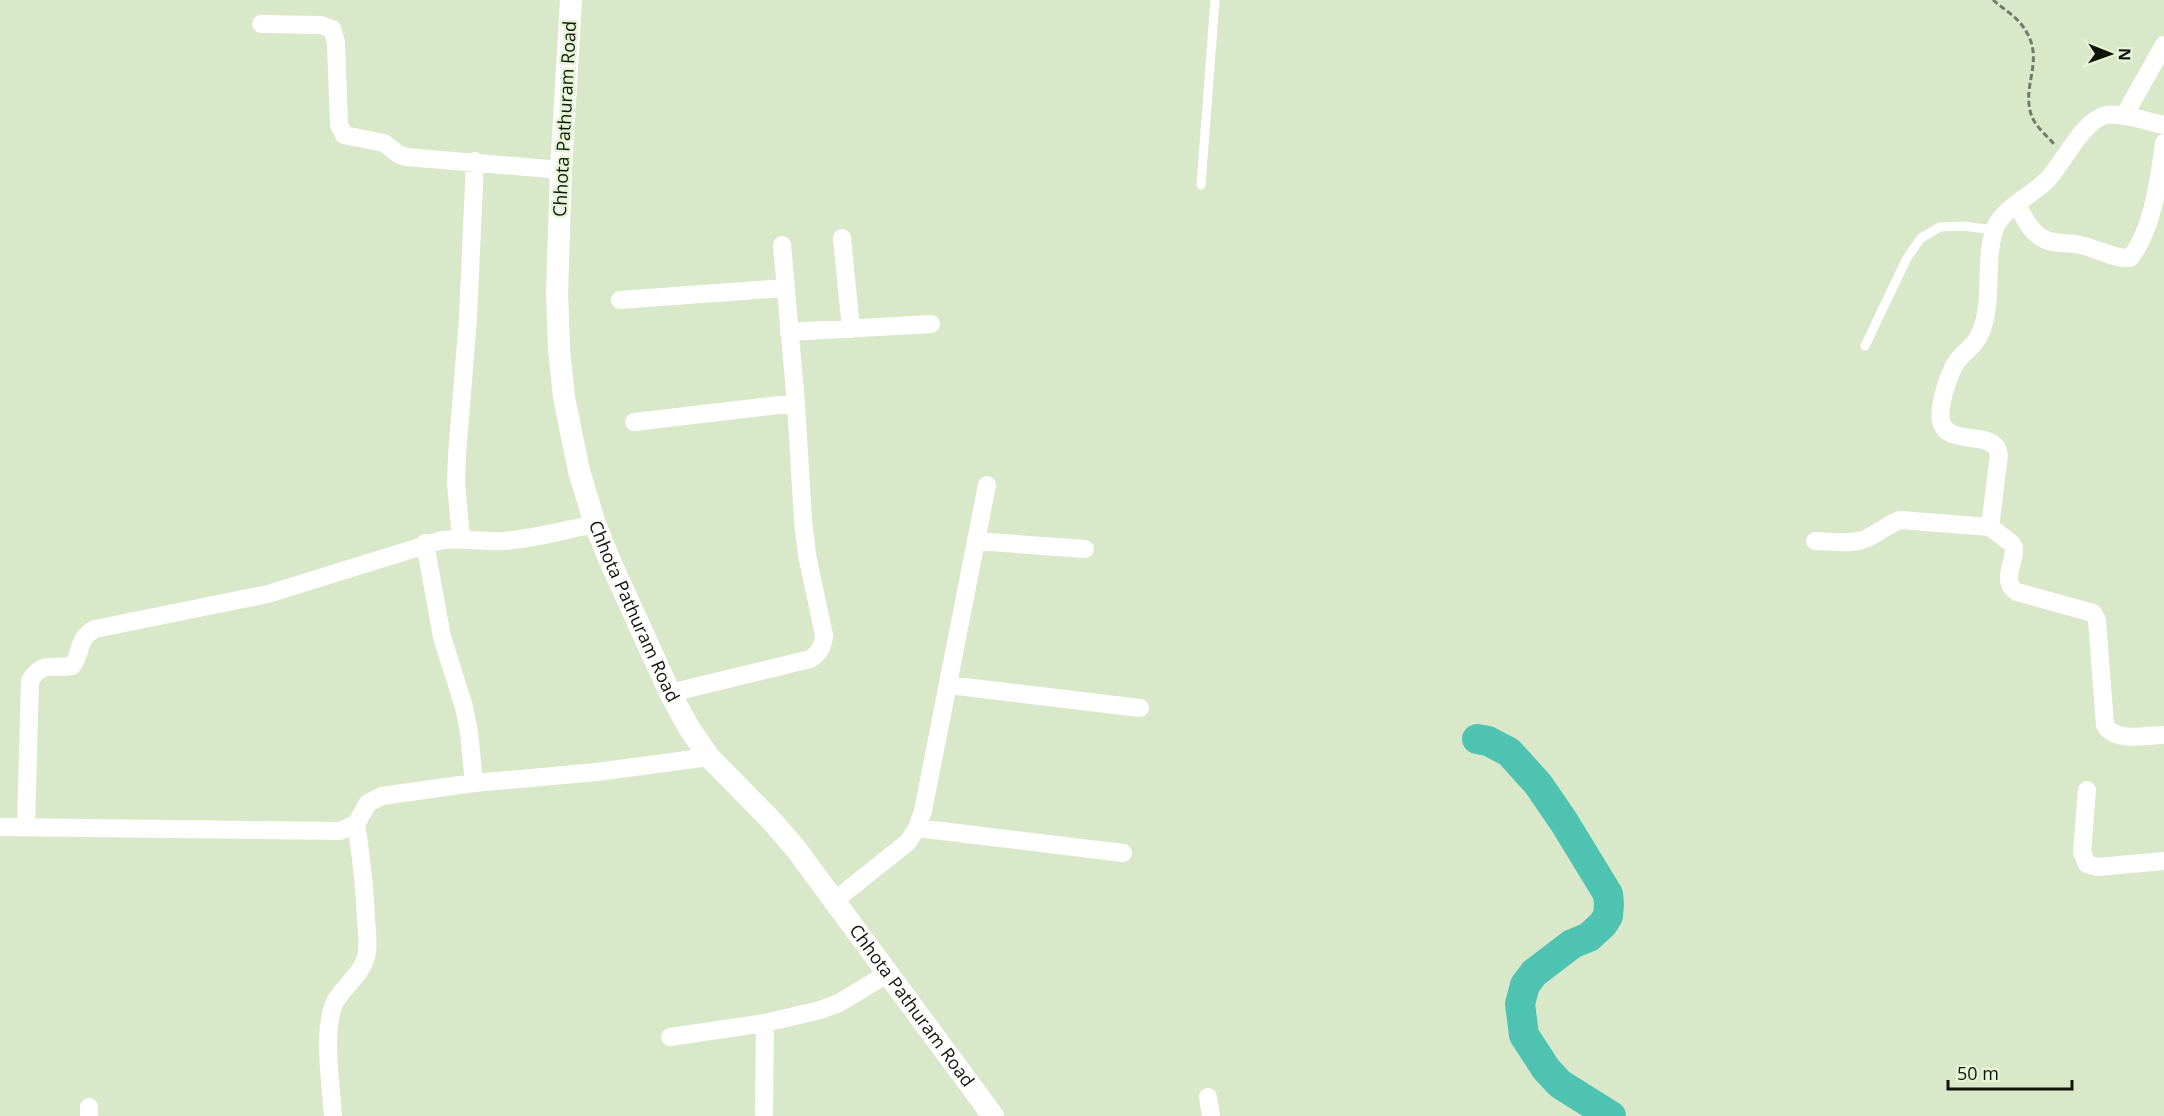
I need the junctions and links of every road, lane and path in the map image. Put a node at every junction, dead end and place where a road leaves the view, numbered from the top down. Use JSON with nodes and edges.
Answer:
{"nodes":[{"id":1,"x":571,"y":0,"type":"edge"},
{"id":2,"x":1215,"y":0,"type":"edge"},
{"id":3,"x":1993,"y":0,"type":"edge"},
{"id":4,"x":261,"y":24,"type":"dead end"},
{"id":5,"x":2164,"y":45,"type":"edge"},
{"id":6,"x":2124,"y":116,"type":"junction"},
{"id":7,"x":2164,"y":125,"type":"edge"},
{"id":8,"x":2164,"y":143,"type":"edge"},
{"id":9,"x":2065,"y":157,"type":"junction"},
{"id":10,"x":475,"y":161,"type":"junction"},
{"id":11,"x":561,"y":170,"type":"junction"},
{"id":12,"x":1201,"y":185,"type":"dead end"},
{"id":13,"x":2017,"y":205,"type":"junction"},
{"id":14,"x":1994,"y":230,"type":"junction"},
{"id":15,"x":842,"y":238,"type":"dead end"},
{"id":16,"x":782,"y":246,"type":"dead end"},
{"id":17,"x":786,"y":288,"type":"junction"},
{"id":18,"x":620,"y":300,"type":"dead end"},
{"id":19,"x":932,"y":324,"type":"dead end"},
{"id":20,"x":851,"y":329,"type":"junction"},
{"id":21,"x":789,"y":332,"type":"junction"},
{"id":22,"x":1864,"y":346,"type":"dead end"},
{"id":23,"x":796,"y":403,"type":"junction"},
{"id":24,"x":634,"y":422,"type":"dead end"},
{"id":25,"x":987,"y":485,"type":"dead end"},
{"id":26,"x":595,"y":524,"type":"junction"},
{"id":27,"x":1990,"y":527,"type":"junction"},
{"id":28,"x":461,"y":538,"type":"junction"},
{"id":29,"x":976,"y":541,"type":"junction"},
{"id":30,"x":1815,"y":541,"type":"dead end"},
{"id":31,"x":425,"y":543,"type":"junction"},
{"id":32,"x":1085,"y":549,"type":"dead end"},
{"id":33,"x":948,"y":685,"type":"junction"},
{"id":34,"x":670,"y":693,"type":"junction"},
{"id":35,"x":1140,"y":708,"type":"dead end"},
{"id":36,"x":2164,"y":735,"type":"edge"},
{"id":37,"x":709,"y":758,"type":"junction"},
{"id":38,"x":474,"y":783,"type":"junction"},
{"id":39,"x":2087,"y":790,"type":"dead end"},
{"id":40,"x":356,"y":824,"type":"junction"},
{"id":41,"x":0,"y":827,"type":"edge"},
{"id":42,"x":26,"y":827,"type":"junction"},
{"id":43,"x":917,"y":828,"type":"junction"},
{"id":44,"x":1123,"y":853,"type":"dead end"},
{"id":45,"x":2164,"y":861,"type":"edge"},
{"id":46,"x":834,"y":901,"type":"junction"},
{"id":47,"x":887,"y":974,"type":"junction"},
{"id":48,"x":765,"y":1023,"type":"junction"},
{"id":49,"x":670,"y":1037,"type":"dead end"},
{"id":50,"x":1208,"y":1096,"type":"dead end"},
{"id":51,"x":333,"y":1116,"type":"edge"},
{"id":52,"x":764,"y":1116,"type":"edge"},
{"id":53,"x":993,"y":1116,"type":"edge"},
{"id":54,"x":1211,"y":1116,"type":"edge"}],
"edges":[{"from":1,"to":11,"type":"street","name":"Chhota Pathuram Road"},
{"from":2,"to":12,"type":"lane"},
{"from":3,"to":9,"type":"path"},
{"from":4,"to":10,"type":"street"},
{"from":5,"to":6,"type":"street"},
{"from":6,"to":7,"type":"street"},
{"from":6,"to":9,"type":"street"},
{"from":8,"to":13,"type":"street"},
{"from":9,"to":13,"type":"street"},
{"from":10,"to":11,"type":"street"},
{"from":10,"to":28,"type":"street"},
{"from":11,"to":26,"type":"street","name":"Chhota Pathuram Road"},
{"from":13,"to":14,"type":"street"},
{"from":14,"to":22,"type":"lane"},
{"from":14,"to":27,"type":"street"},
{"from":15,"to":20,"type":"street"},
{"from":16,"to":17,"type":"street"},
{"from":17,"to":18,"type":"street"},
{"from":17,"to":21,"type":"street"},
{"from":19,"to":20,"type":"street"},
{"from":20,"to":21,"type":"street"},
{"from":21,"to":23,"type":"street"},
{"from":23,"to":24,"type":"street"},
{"from":23,"to":34,"type":"street"},
{"from":25,"to":29,"type":"street"},
{"from":26,"to":28,"type":"street"},
{"from":26,"to":34,"type":"street","name":"Chhota Pathuram Road"},
{"from":27,"to":30,"type":"street"},
{"from":27,"to":36,"type":"street"},
{"from":28,"to":31,"type":"street"},
{"from":29,"to":32,"type":"street"},
{"from":29,"to":33,"type":"street"},
{"from":31,"to":38,"type":"street"},
{"from":31,"to":42,"type":"street"},
{"from":33,"to":35,"type":"street"},
{"from":33,"to":43,"type":"street"},
{"from":34,"to":37,"type":"street","name":"Chhota Pathuram Road"},
{"from":37,"to":38,"type":"street"},
{"from":37,"to":46,"type":"street","name":"Chhota Pathuram Road"},
{"from":38,"to":40,"type":"street"},
{"from":39,"to":45,"type":"street"},
{"from":40,"to":42,"type":"street"},
{"from":40,"to":51,"type":"street"},
{"from":41,"to":42,"type":"street"},
{"from":43,"to":44,"type":"street"},
{"from":43,"to":46,"type":"street"},
{"from":46,"to":47,"type":"street","name":"Chhota Pathuram Road"},
{"from":47,"to":48,"type":"street"},
{"from":47,"to":53,"type":"street","name":"Chhota Pathuram Road"},
{"from":48,"to":49,"type":"street"},
{"from":48,"to":52,"type":"street"},
{"from":50,"to":54,"type":"street"}]}
